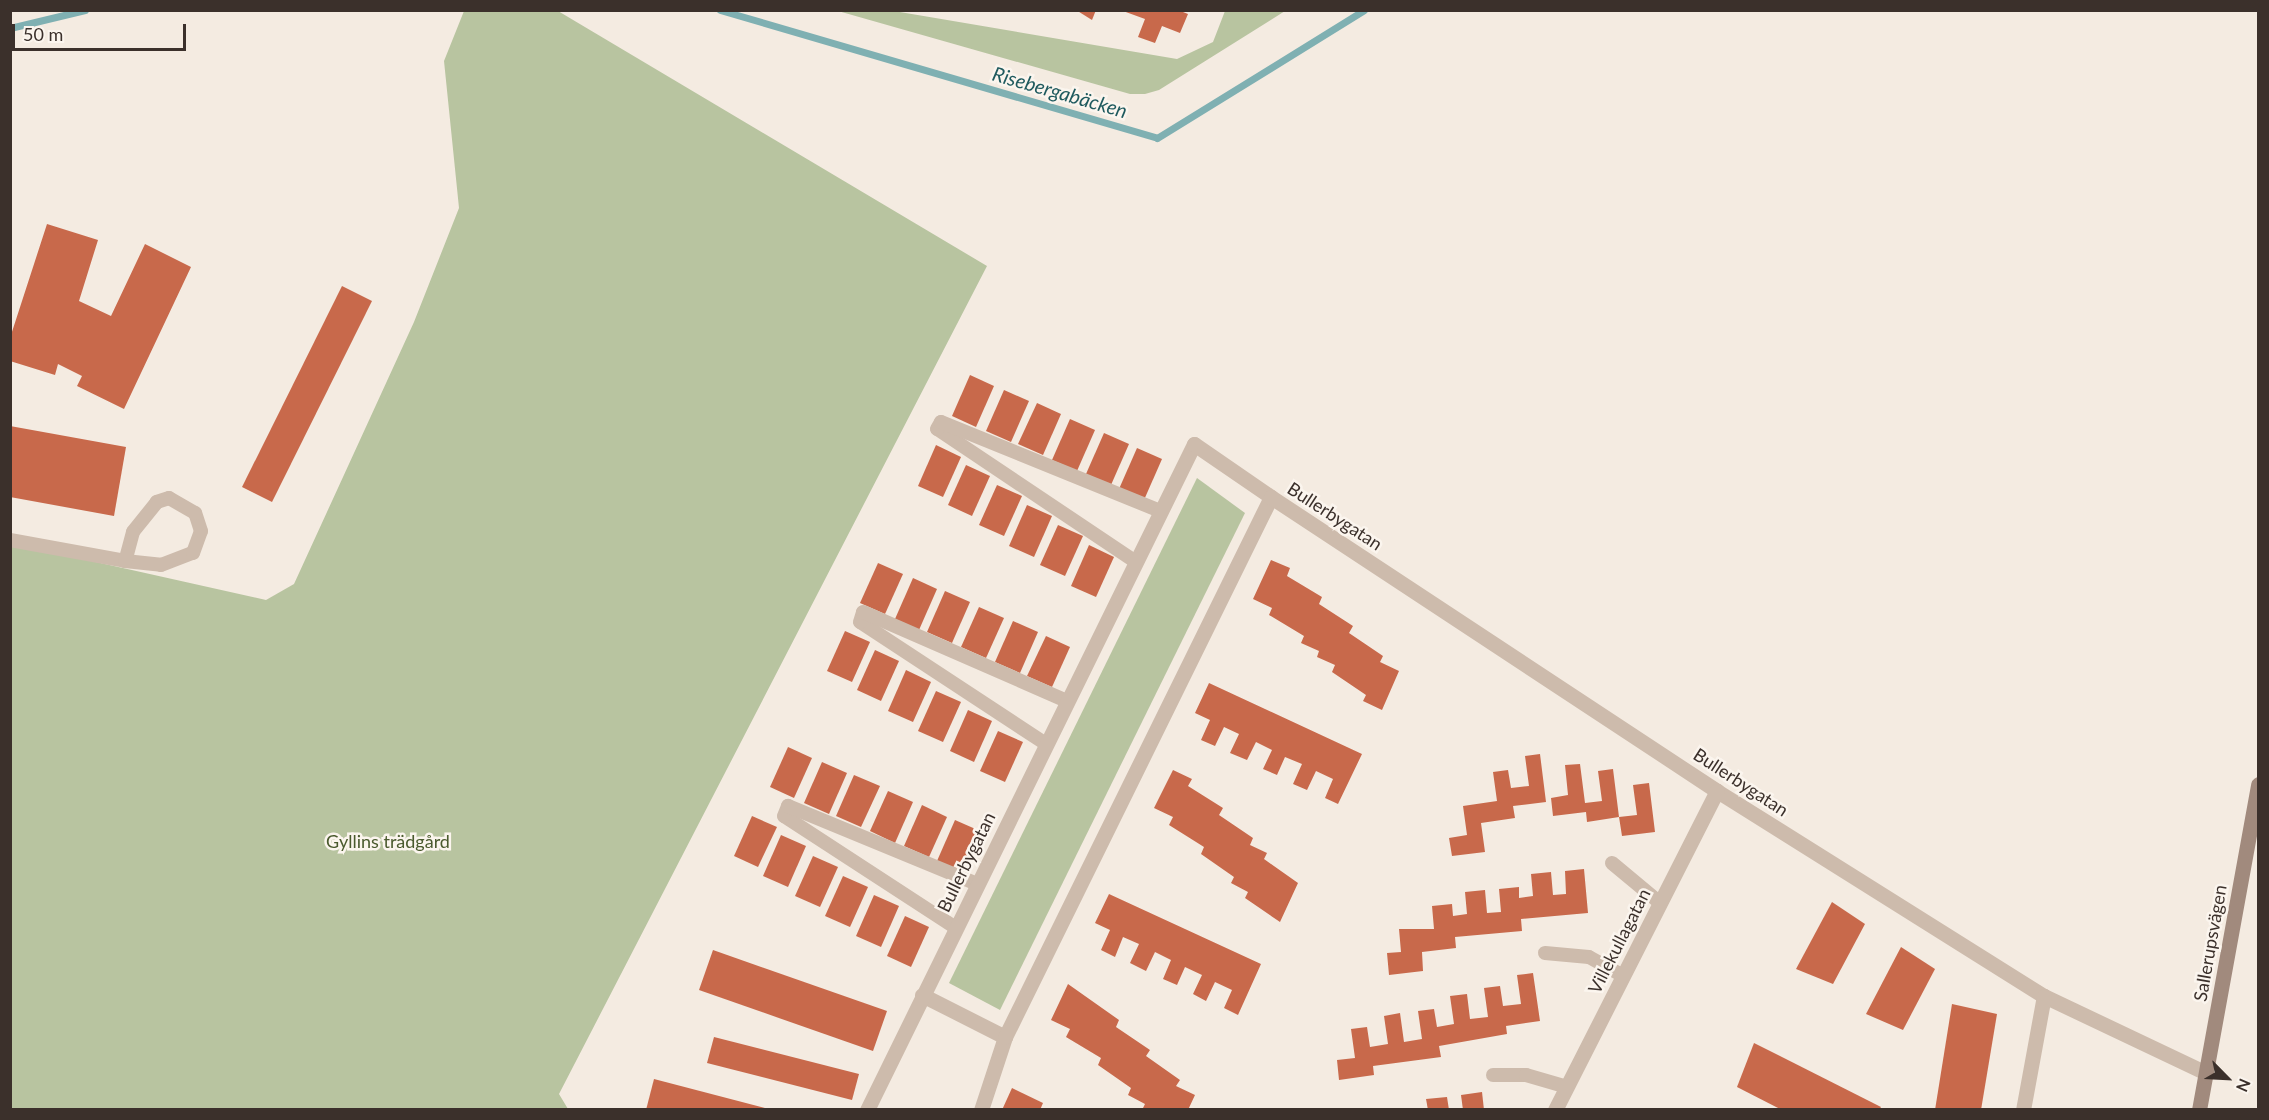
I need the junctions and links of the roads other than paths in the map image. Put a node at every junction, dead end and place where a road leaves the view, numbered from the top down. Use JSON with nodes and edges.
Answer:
{"nodes":[{"id":1,"x":1271,"y":497,"type":"junction"},
{"id":2,"x":1161,"y":511,"type":"junction"},
{"id":3,"x":10,"y":540,"type":"edge"},
{"id":4,"x":126,"y":561,"type":"junction"},
{"id":5,"x":1136,"y":562,"type":"junction"},
{"id":6,"x":1067,"y":700,"type":"junction"},
{"id":7,"x":1046,"y":744,"type":"junction"},
{"id":8,"x":2259,"y":784,"type":"edge"},
{"id":9,"x":1717,"y":791,"type":"junction"},
{"id":10,"x":1612,"y":863,"type":"dead end"},
{"id":11,"x":977,"y":884,"type":"junction"},
{"id":12,"x":1660,"y":903,"type":"junction"},
{"id":13,"x":956,"y":928,"type":"junction"},
{"id":14,"x":1545,"y":953,"type":"dead end"},
{"id":15,"x":1623,"y":976,"type":"junction"},
{"id":16,"x":922,"y":995,"type":"junction"},
{"id":17,"x":2044,"y":996,"type":"junction"},
{"id":18,"x":1005,"y":1037,"type":"junction"},
{"id":19,"x":2206,"y":1073,"type":"junction"},
{"id":20,"x":1494,"y":1075,"type":"dead end"},
{"id":21,"x":1567,"y":1087,"type":"junction"},
{"id":22,"x":867,"y":1110,"type":"edge"},
{"id":23,"x":981,"y":1110,"type":"edge"},
{"id":24,"x":1555,"y":1110,"type":"edge"},
{"id":25,"x":2023,"y":1110,"type":"edge"},
{"id":26,"x":2199,"y":1110,"type":"edge"}],
"edges":[{"from":1,"to":2,"type":"street","name":"Bullerbygatan"},
{"from":1,"to":9,"type":"street","name":"Bullerbygatan"},
{"from":1,"to":18,"type":"street","name":"Bullerbygatan"},
{"from":2,"to":5,"type":"street","name":"Bullerbygatan"},
{"from":2,"to":5,"type":"lane"},
{"from":3,"to":4,"type":"lane"},
{"from":4,"to":4,"type":"lane"},
{"from":5,"to":6,"type":"street","name":"Bullerbygatan"},
{"from":6,"to":7,"type":"street","name":"Bullerbygatan"},
{"from":6,"to":7,"type":"lane"},
{"from":7,"to":11,"type":"street","name":"Bullerbygatan"},
{"from":8,"to":19,"type":"main road","name":"Sallerupsvägen"},
{"from":9,"to":12,"type":"street","name":"Villekullagatan"},
{"from":9,"to":17,"type":"street","name":"Bullerbygatan"},
{"from":10,"to":12,"type":"lane"},
{"from":11,"to":13,"type":"street","name":"Bullerbygatan"},
{"from":11,"to":13,"type":"lane"},
{"from":12,"to":15,"type":"street","name":"Villekullagatan"},
{"from":13,"to":16,"type":"street","name":"Bullerbygatan"},
{"from":14,"to":15,"type":"lane"},
{"from":15,"to":21,"type":"street","name":"Villekullagatan"},
{"from":16,"to":18,"type":"street"},
{"from":16,"to":22,"type":"street","name":"Bullerbygatan"},
{"from":17,"to":19,"type":"street","name":"Bullerbygatan"},
{"from":17,"to":25,"type":"street"},
{"from":18,"to":23,"type":"street","name":"Bullerbygatan"},
{"from":19,"to":26,"type":"main road","name":"Sallerupsvägen"},
{"from":20,"to":21,"type":"lane"},
{"from":21,"to":24,"type":"street","name":"Villekullagatan"}]}
